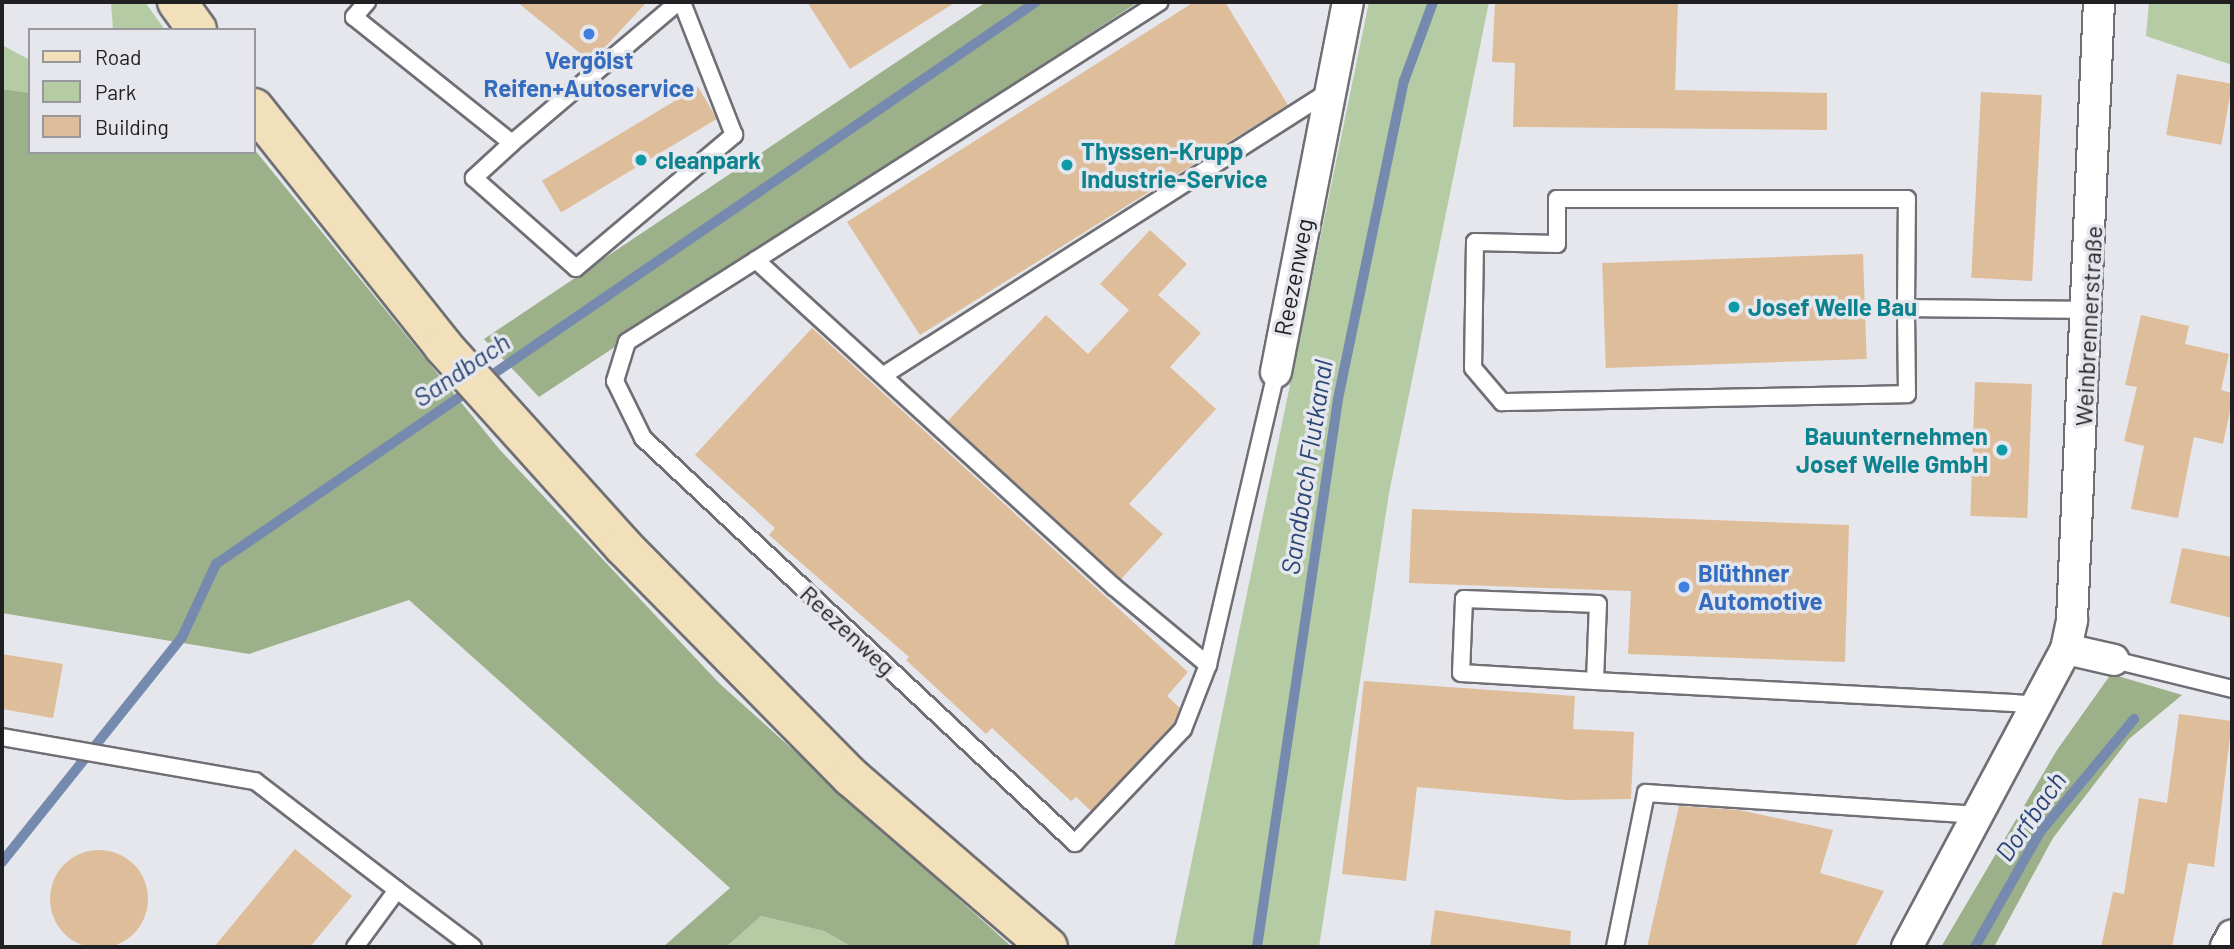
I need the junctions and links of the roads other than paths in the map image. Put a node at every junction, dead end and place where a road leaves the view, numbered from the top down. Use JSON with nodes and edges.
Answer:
{"nodes":[{"id":1,"x":177,"y":2,"type":"edge"},
{"id":2,"x":367,"y":2,"type":"edge"},
{"id":3,"x":680,"y":2,"type":"edge"},
{"id":4,"x":1158,"y":2,"type":"edge"},
{"id":5,"x":1348,"y":2,"type":"edge"},
{"id":6,"x":2099,"y":2,"type":"edge"},
{"id":7,"x":196,"y":28,"type":"edge"},
{"id":8,"x":1328,"y":92,"type":"junction"},
{"id":9,"x":256,"y":111,"type":"edge"},
{"id":10,"x":512,"y":144,"type":"junction"},
{"id":11,"x":756,"y":260,"type":"junction"},
{"id":12,"x":1906,"y":308,"type":"junction"},
{"id":13,"x":2090,"y":310,"type":"junction"},
{"id":14,"x":1276,"y":372,"type":"joint"},
{"id":15,"x":884,"y":375,"type":"junction"},
{"id":16,"x":2066,"y":649,"type":"junction"},
{"id":17,"x":2114,"y":660,"type":"joint"},
{"id":18,"x":1208,"y":665,"type":"junction"},
{"id":19,"x":1595,"y":681,"type":"junction"},
{"id":20,"x":2232,"y":689,"type":"edge"},
{"id":21,"x":2037,"y":705,"type":"junction"},
{"id":22,"x":2,"y":737,"type":"edge"},
{"id":23,"x":1978,"y":816,"type":"junction"},
{"id":24,"x":397,"y":890,"type":"junction"},
{"id":25,"x":2232,"y":935,"type":"edge"},
{"id":26,"x":355,"y":947,"type":"edge"},
{"id":27,"x":473,"y":947,"type":"edge"},
{"id":28,"x":1048,"y":947,"type":"edge"},
{"id":29,"x":1615,"y":947,"type":"edge"},
{"id":30,"x":1907,"y":947,"type":"edge"},
{"id":31,"x":2226,"y":947,"type":"edge"}],
"edges":[{"from":1,"to":7,"type":"main road"},
{"from":2,"to":10,"type":"lane"},
{"from":3,"to":10,"type":"lane"},
{"from":3,"to":10,"type":"lane"},
{"from":4,"to":11,"type":"lane","name":"Reezenweg"},
{"from":5,"to":8,"type":"street","name":"Reezenweg"},
{"from":6,"to":13,"type":"street","name":"Weinbrennerstraße"},
{"from":8,"to":14,"type":"street","name":"Reezenweg"},
{"from":8,"to":15,"type":"lane"},
{"from":9,"to":28,"type":"main road"},
{"from":11,"to":15,"type":"lane"},
{"from":11,"to":18,"type":"lane","name":"Reezenweg"},
{"from":12,"to":12,"type":"lane"},
{"from":12,"to":13,"type":"lane"},
{"from":13,"to":16,"type":"street","name":"Weinbrennerstraße"},
{"from":14,"to":18,"type":"lane","name":"Reezenweg"},
{"from":15,"to":18,"type":"lane"},
{"from":16,"to":17,"type":"street"},
{"from":16,"to":21,"type":"street","name":"Weinbrennerstraße"},
{"from":17,"to":20,"type":"lane"},
{"from":19,"to":19,"type":"lane"},
{"from":19,"to":21,"type":"lane"},
{"from":21,"to":23,"type":"street","name":"Weinbrennerstraße"},
{"from":22,"to":24,"type":"lane"},
{"from":23,"to":29,"type":"lane"},
{"from":23,"to":30,"type":"street","name":"Weinbrennerstraße"},
{"from":24,"to":26,"type":"lane"},
{"from":24,"to":27,"type":"lane"},
{"from":25,"to":31,"type":"street"}]}
